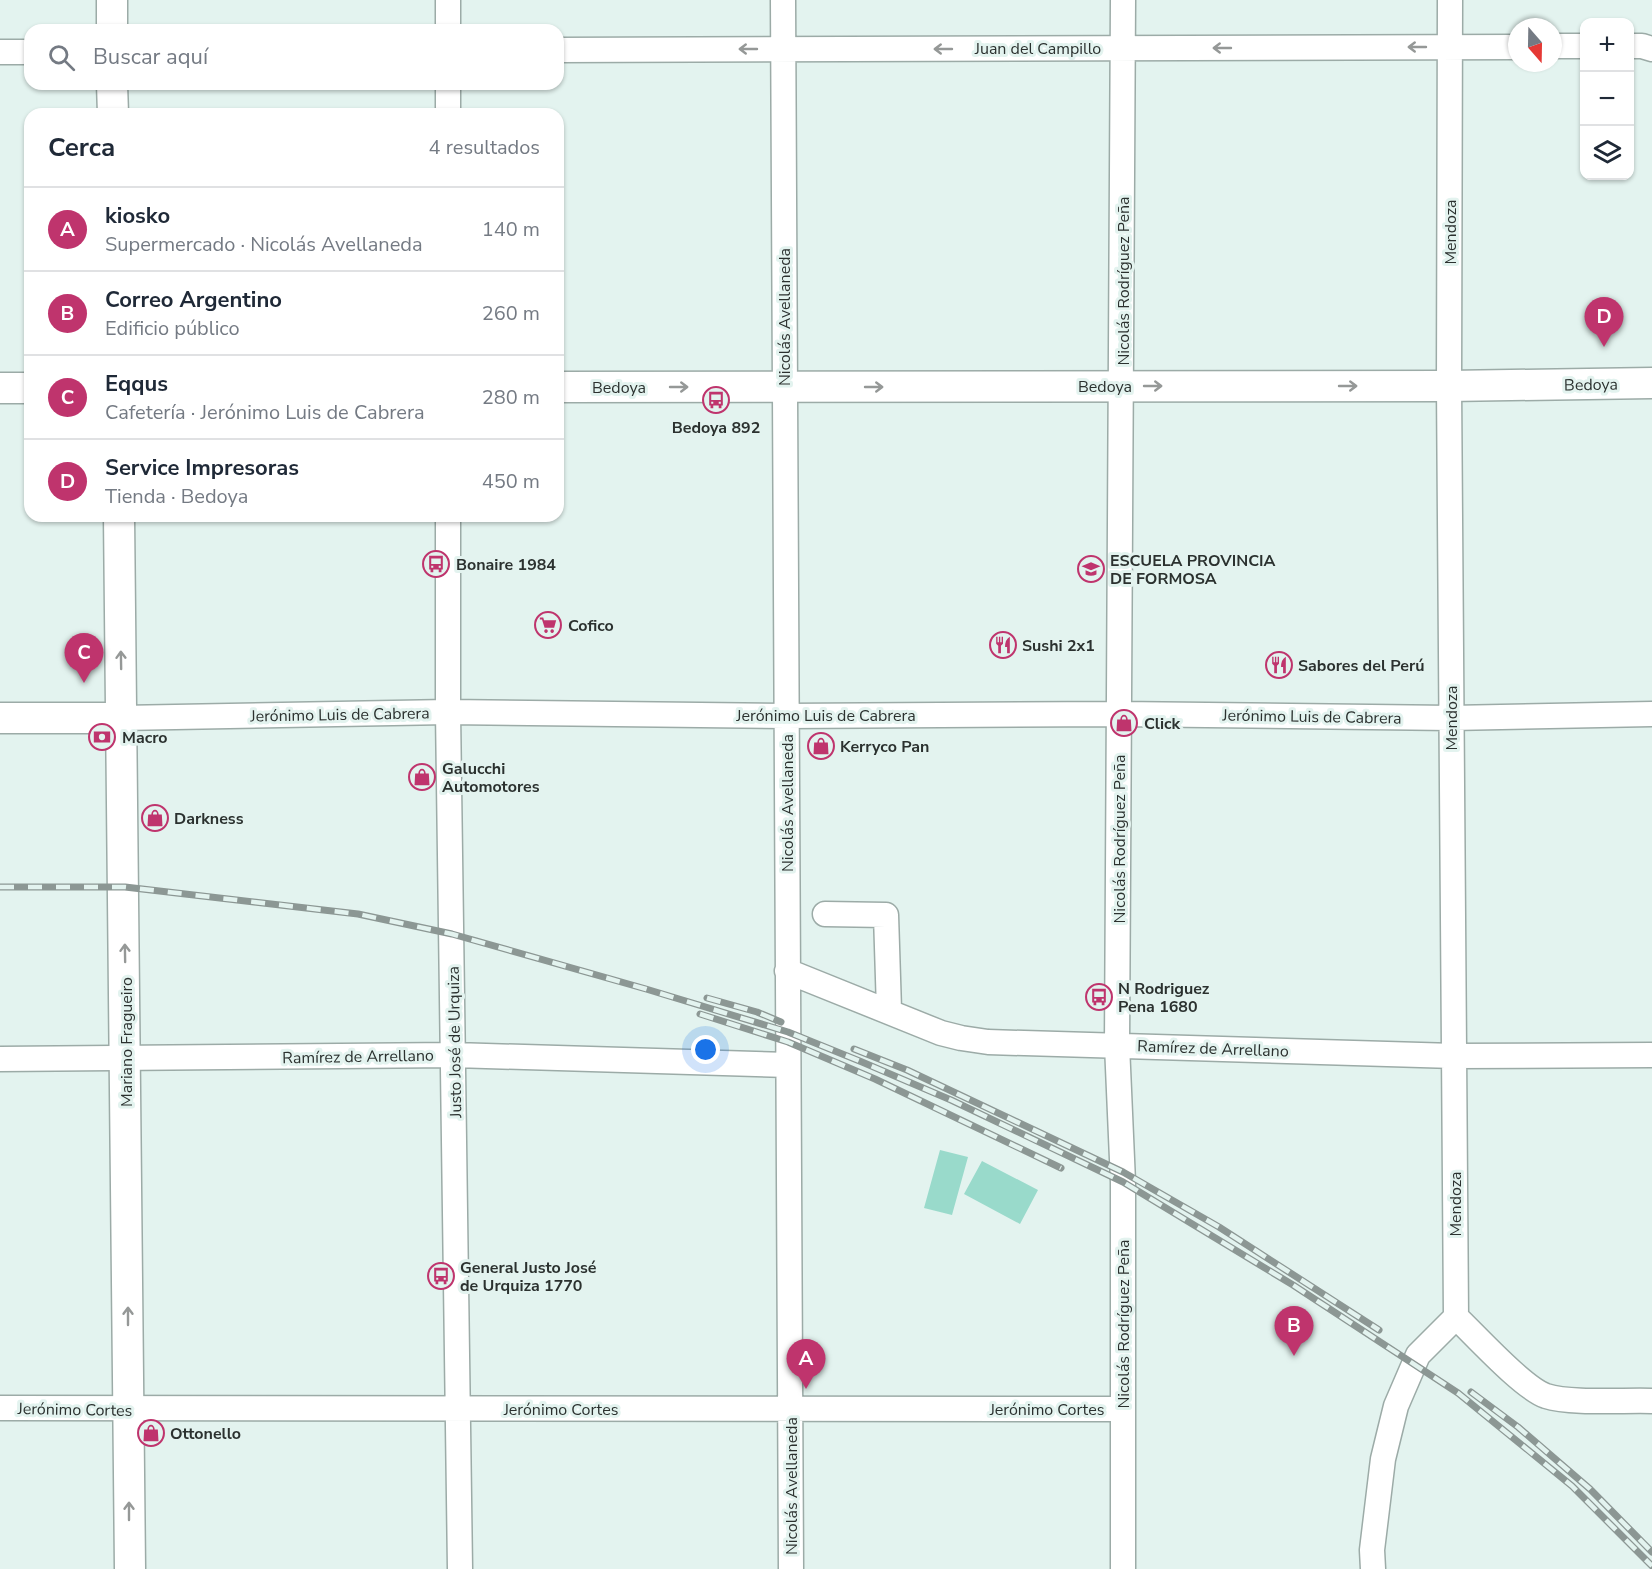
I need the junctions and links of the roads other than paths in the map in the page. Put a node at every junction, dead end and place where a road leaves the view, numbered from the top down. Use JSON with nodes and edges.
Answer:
{"nodes":[{"id":1,"x":112,"y":0,"type":"edge"},
{"id":2,"x":448,"y":0,"type":"edge"},
{"id":3,"x":783,"y":0,"type":"edge"},
{"id":4,"x":1123,"y":0,"type":"edge"},
{"id":5,"x":1450,"y":0,"type":"edge"},
{"id":6,"x":112,"y":24,"type":"edge"},
{"id":7,"x":448,"y":24,"type":"edge"},
{"id":8,"x":1562,"y":46,"type":"edge"},
{"id":9,"x":1580,"y":46,"type":"edge"},
{"id":10,"x":1634,"y":46,"type":"edge"},
{"id":11,"x":1450,"y":47,"type":"junction"},
{"id":12,"x":1508,"y":47,"type":"edge"},
{"id":13,"x":1124,"y":48,"type":"junction"},
{"id":14,"x":783,"y":49,"type":"junction"},
{"id":15,"x":1652,"y":49,"type":"edge"},
{"id":16,"x":564,"y":50,"type":"edge"},
{"id":17,"x":0,"y":52,"type":"edge"},
{"id":18,"x":24,"y":52,"type":"edge"},
{"id":19,"x":112,"y":90,"type":"edge"},
{"id":20,"x":448,"y":90,"type":"edge"},
{"id":21,"x":113,"y":108,"type":"edge"},
{"id":22,"x":448,"y":108,"type":"edge"},
{"id":23,"x":1652,"y":383,"type":"edge"},
{"id":24,"x":1122,"y":386,"type":"junction"},
{"id":25,"x":1449,"y":386,"type":"junction"},
{"id":26,"x":564,"y":387,"type":"edge"},
{"id":27,"x":784,"y":387,"type":"junction"},
{"id":28,"x":0,"y":388,"type":"edge"},
{"id":29,"x":24,"y":388,"type":"edge"},
{"id":30,"x":119,"y":522,"type":"edge"},
{"id":31,"x":448,"y":522,"type":"edge"},
{"id":32,"x":448,"y":712,"type":"junction"},
{"id":33,"x":1120,"y":714,"type":"junction"},
{"id":34,"x":1652,"y":714,"type":"edge"},
{"id":35,"x":786,"y":716,"type":"junction"},
{"id":36,"x":0,"y":718,"type":"edge"},
{"id":37,"x":121,"y":718,"type":"junction"},
{"id":38,"x":1451,"y":718,"type":"junction"},
{"id":39,"x":825,"y":914,"type":"dead end"},
{"id":40,"x":787,"y":971,"type":"junction"},
{"id":41,"x":889,"y":1010,"type":"junction"},
{"id":42,"x":1118,"y":1045,"type":"junction"},
{"id":43,"x":454,"y":1055,"type":"junction"},
{"id":44,"x":1652,"y":1055,"type":"edge"},
{"id":45,"x":1454,"y":1056,"type":"junction"},
{"id":46,"x":126,"y":1058,"type":"junction"},
{"id":47,"x":0,"y":1059,"type":"edge"},
{"id":48,"x":788,"y":1065,"type":"junction"},
{"id":49,"x":1456,"y":1317,"type":"junction"},
{"id":50,"x":1652,"y":1401,"type":"edge"},
{"id":51,"x":0,"y":1408,"type":"edge"},
{"id":52,"x":129,"y":1409,"type":"junction"},
{"id":53,"x":459,"y":1409,"type":"junction"},
{"id":54,"x":1123,"y":1409,"type":"junction"},
{"id":55,"x":790,"y":1410,"type":"junction"},
{"id":56,"x":130,"y":1569,"type":"edge"},
{"id":57,"x":460,"y":1569,"type":"edge"},
{"id":58,"x":791,"y":1569,"type":"edge"},
{"id":59,"x":1123,"y":1569,"type":"edge"},
{"id":60,"x":1373,"y":1569,"type":"edge"}],
"edges":[{"from":1,"to":6,"type":"main road"},
{"from":2,"to":7,"type":"street"},
{"from":3,"to":14,"type":"street","name":"Nicolás Avellaneda"},
{"from":4,"to":13,"type":"street","name":"Nicolás Rodríguez Peña"},
{"from":5,"to":11,"type":"street","name":"Mendoza"},
{"from":8,"to":9,"type":"street"},
{"from":10,"to":15,"type":"street"},
{"from":11,"to":12,"type":"street","name":"Juan del Campillo"},
{"from":11,"to":13,"type":"street","name":"Juan del Campillo","one_way":true},
{"from":11,"to":25,"type":"street","name":"Mendoza"},
{"from":13,"to":14,"type":"street","name":"Juan del Campillo","one_way":true},
{"from":13,"to":24,"type":"street","name":"Nicolás Rodríguez Peña"},
{"from":14,"to":16,"type":"street","name":"Juan del Campillo","one_way":true},
{"from":14,"to":27,"type":"street","name":"Nicolás Avellaneda"},
{"from":17,"to":18,"type":"street"},
{"from":19,"to":21,"type":"main road"},
{"from":20,"to":22,"type":"street"},
{"from":23,"to":25,"type":"main road","name":"Bedoya"},
{"from":24,"to":25,"type":"main road","name":"Bedoya","one_way":true},
{"from":27,"to":24,"type":"main road","name":"Bedoya","one_way":true},
{"from":24,"to":33,"type":"street","name":"Nicolás Rodríguez Peña"},
{"from":25,"to":38,"type":"street","name":"Mendoza"},
{"from":26,"to":27,"type":"main road","name":"Bedoya","one_way":true},
{"from":27,"to":35,"type":"street","name":"Nicolás Avellaneda"},
{"from":28,"to":29,"type":"main road"},
{"from":37,"to":30,"type":"main road","name":"Mariano Fragueiro","one_way":true},
{"from":31,"to":32,"type":"street","name":"Justo José de Urquiza"},
{"from":32,"to":35,"type":"street","name":"Jerónimo Luis de Cabrera"},
{"from":32,"to":37,"type":"street","name":"Jerónimo Luis de Cabrera"},
{"from":32,"to":43,"type":"street","name":"Justo José de Urquiza"},
{"from":33,"to":35,"type":"street","name":"Jerónimo Luis de Cabrera"},
{"from":33,"to":38,"type":"street","name":"Jerónimo Luis de Cabrera"},
{"from":33,"to":42,"type":"street","name":"Nicolás Rodríguez Peña"},
{"from":34,"to":38,"type":"street","name":"Jerónimo Luis de Cabrera"},
{"from":35,"to":40,"type":"street","name":"Nicolás Avellaneda"},
{"from":36,"to":37,"type":"main road","name":"Jerónimo Luis de Cabrera"},
{"from":46,"to":37,"type":"main road","name":"Mariano Fragueiro","one_way":true},
{"from":38,"to":45,"type":"street","name":"Mendoza"},
{"from":39,"to":41,"type":"street"},
{"from":40,"to":41,"type":"street","name":"Ramírez de Arrellano"},
{"from":40,"to":48,"type":"street","name":"Nicolás Avellaneda"},
{"from":41,"to":42,"type":"street","name":"Ramírez de Arrellano"},
{"from":42,"to":45,"type":"street","name":"Ramírez de Arrellano"},
{"from":42,"to":54,"type":"street","name":"Nicolás Rodríguez Peña"},
{"from":43,"to":46,"type":"street","name":"Ramírez de Arrellano"},
{"from":43,"to":48,"type":"street","name":"Ramírez de Arrellano"},
{"from":43,"to":53,"type":"street","name":"Justo José de Urquiza"},
{"from":44,"to":45,"type":"street","name":"Ramírez de Arrellano"},
{"from":45,"to":49,"type":"street","name":"Mendoza"},
{"from":46,"to":47,"type":"street","name":"Ramírez de Arrellano"},
{"from":52,"to":46,"type":"main road","name":"Mariano Fragueiro","one_way":true},
{"from":48,"to":55,"type":"street","name":"Nicolás Avellaneda"},
{"from":49,"to":50,"type":"street"},
{"from":49,"to":60,"type":"street"},
{"from":51,"to":52,"type":"street","name":"Jerónimo Cortes"},
{"from":52,"to":53,"type":"street","name":"Jerónimo Cortes"},
{"from":56,"to":52,"type":"main road","name":"Mariano Fragueiro","one_way":true},
{"from":53,"to":55,"type":"street","name":"Jerónimo Cortes"},
{"from":53,"to":57,"type":"street","name":"Justo José de Urquiza"},
{"from":54,"to":55,"type":"street","name":"Jerónimo Cortes"},
{"from":54,"to":59,"type":"street","name":"Nicolás Rodríguez Peña"},
{"from":55,"to":58,"type":"street","name":"Nicolás Avellaneda"}]}
